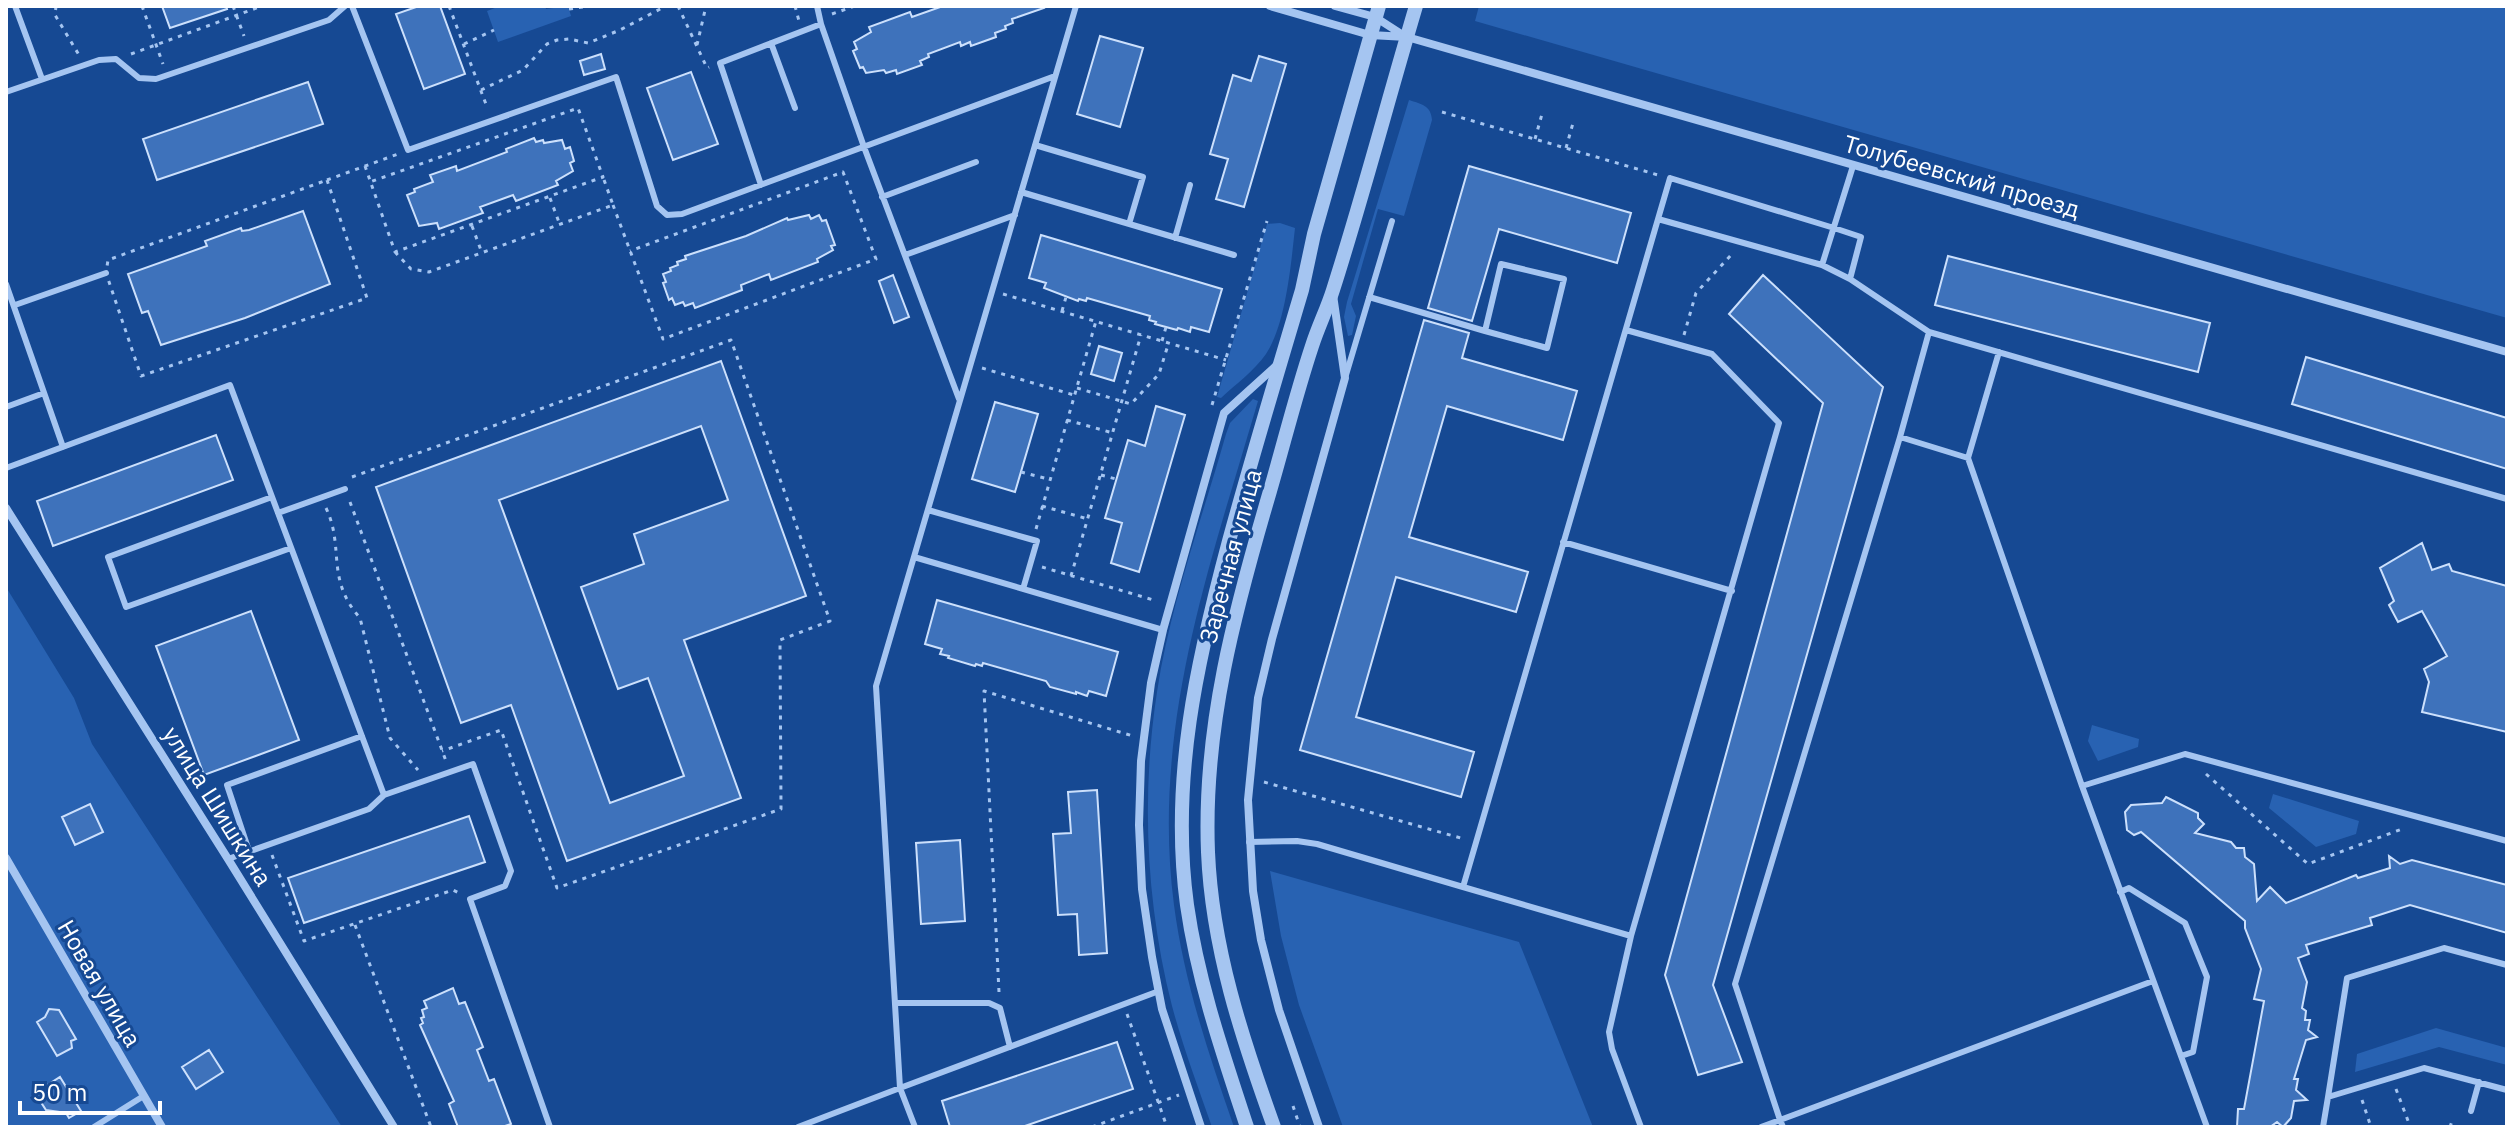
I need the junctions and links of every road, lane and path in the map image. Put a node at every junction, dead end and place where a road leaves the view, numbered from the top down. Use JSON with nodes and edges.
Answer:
{"nodes":[{"id":1,"x":15,"y":6,"type":"edge"},
{"id":2,"x":56,"y":6,"type":"edge"},
{"id":3,"x":142,"y":6,"type":"edge"},
{"id":4,"x":233,"y":6,"type":"edge"},
{"id":5,"x":262,"y":6,"type":"edge"},
{"id":6,"x":345,"y":6,"type":"edge"},
{"id":7,"x":352,"y":6,"type":"edge"},
{"id":8,"x":449,"y":6,"type":"edge"},
{"id":9,"x":589,"y":6,"type":"edge"},
{"id":10,"x":666,"y":6,"type":"edge"},
{"id":11,"x":678,"y":6,"type":"edge"},
{"id":12,"x":706,"y":6,"type":"edge"},
{"id":13,"x":817,"y":6,"type":"edge"},
{"id":14,"x":855,"y":6,"type":"edge"},
{"id":15,"x":1076,"y":6,"type":"edge"},
{"id":16,"x":1270,"y":6,"type":"edge"},
{"id":17,"x":1335,"y":6,"type":"edge"},
{"id":18,"x":1416,"y":6,"type":"edge"},
{"id":19,"x":577,"y":7,"type":"edge"},
{"id":20,"x":569,"y":9,"type":"dead end"},
{"id":21,"x":1377,"y":12,"type":"edge"},
{"id":22,"x":237,"y":15,"type":"junction"},
{"id":23,"x":821,"y":24,"type":"junction"},
{"id":24,"x":494,"y":30,"type":"dead end"},
{"id":25,"x":1370,"y":35,"type":"junction"},
{"id":26,"x":1407,"y":37,"type":"junction"},
{"id":27,"x":771,"y":43,"type":"junction"},
{"id":28,"x":464,"y":44,"type":"junction"},
{"id":29,"x":156,"y":45,"type":"junction"},
{"id":30,"x":697,"y":46,"type":"junction"},
{"id":31,"x":248,"y":48,"type":"junction"},
{"id":32,"x":116,"y":59,"type":"junction"},
{"id":33,"x":720,"y":63,"type":"junction"},
{"id":34,"x":85,"y":65,"type":"junction"},
{"id":35,"x":167,"y":75,"type":"junction"},
{"id":36,"x":1055,"y":76,"type":"junction"},
{"id":37,"x":42,"y":79,"type":"junction"},
{"id":38,"x":481,"y":90,"type":"junction"},
{"id":39,"x":6,"y":92,"type":"edge"},
{"id":40,"x":795,"y":108,"type":"dead end"},
{"id":41,"x":1442,"y":112,"type":"dead end"},
{"id":42,"x":1542,"y":114,"type":"dead end"},
{"id":43,"x":492,"y":121,"type":"junction"},
{"id":44,"x":1573,"y":123,"type":"dead end"},
{"id":45,"x":1535,"y":139,"type":"junction"},
{"id":46,"x":1035,"y":145,"type":"junction"},
{"id":47,"x":864,"y":147,"type":"junction"},
{"id":48,"x":1566,"y":148,"type":"junction"},
{"id":49,"x":408,"y":150,"type":"junction"},
{"id":50,"x":976,"y":162,"type":"dead end"},
{"id":51,"x":365,"y":166,"type":"junction"},
{"id":52,"x":1853,"y":166,"type":"junction"},
{"id":53,"x":603,"y":177,"type":"junction"},
{"id":54,"x":1670,"y":178,"type":"junction"},
{"id":55,"x":327,"y":180,"type":"junction"},
{"id":56,"x":370,"y":182,"type":"junction"},
{"id":57,"x":761,"y":185,"type":"junction"},
{"id":58,"x":1190,"y":185,"type":"dead end"},
{"id":59,"x":1021,"y":192,"type":"junction"},
{"id":60,"x":550,"y":197,"type":"junction"},
{"id":61,"x":882,"y":197,"type":"junction"},
{"id":62,"x":613,"y":205,"type":"junction"},
{"id":63,"x":1015,"y":215,"type":"junction"},
{"id":64,"x":1658,"y":219,"type":"junction"},
{"id":65,"x":1267,"y":221,"type":"dead end"},
{"id":66,"x":1392,"y":221,"type":"dead end"},
{"id":67,"x":1129,"y":224,"type":"junction"},
{"id":68,"x":472,"y":225,"type":"junction"},
{"id":69,"x":560,"y":225,"type":"junction"},
{"id":70,"x":1834,"y":228,"type":"junction"},
{"id":71,"x":1175,"y":238,"type":"junction"},
{"id":72,"x":1743,"y":243,"type":"junction"},
{"id":73,"x":630,"y":251,"type":"junction"},
{"id":74,"x":395,"y":252,"type":"junction"},
{"id":75,"x":482,"y":253,"type":"junction"},
{"id":76,"x":905,"y":255,"type":"junction"},
{"id":77,"x":1234,"y":255,"type":"dead end"},
{"id":78,"x":1822,"y":265,"type":"junction"},
{"id":79,"x":106,"y":273,"type":"junction"},
{"id":80,"x":1850,"y":279,"type":"junction"},
{"id":81,"x":6,"y":284,"type":"edge"},
{"id":82,"x":992,"y":290,"type":"junction"},
{"id":83,"x":1333,"y":291,"type":"junction"},
{"id":84,"x":1066,"y":297,"type":"dead end"},
{"id":85,"x":1369,"y":297,"type":"junction"},
{"id":86,"x":15,"y":305,"type":"junction"},
{"id":87,"x":1062,"y":311,"type":"junction"},
{"id":88,"x":1096,"y":321,"type":"junction"},
{"id":89,"x":1166,"y":327,"type":"dead end"},
{"id":90,"x":1626,"y":330,"type":"junction"},
{"id":91,"x":1485,"y":331,"type":"junction"},
{"id":92,"x":1929,"y":332,"type":"junction"},
{"id":93,"x":1141,"y":335,"type":"junction"},
{"id":94,"x":1162,"y":341,"type":"junction"},
{"id":95,"x":1168,"y":343,"type":"junction"},
{"id":96,"x":1680,"y":345,"type":"junction"},
{"id":97,"x":1999,"y":352,"type":"junction"},
{"id":98,"x":2507,"y":352,"type":"edge"},
{"id":99,"x":1226,"y":360,"type":"junction"},
{"id":100,"x":1281,"y":361,"type":"junction"},
{"id":101,"x":971,"y":365,"type":"junction"},
{"id":102,"x":1345,"y":378,"type":"junction"},
{"id":103,"x":1077,"y":388,"type":"junction"},
{"id":104,"x":44,"y":393,"type":"junction"},
{"id":105,"x":1075,"y":395,"type":"junction"},
{"id":106,"x":960,"y":401,"type":"junction"},
{"id":107,"x":1122,"y":401,"type":"junction"},
{"id":108,"x":6,"y":407,"type":"edge"},
{"id":109,"x":1209,"y":417,"type":"dead end"},
{"id":110,"x":1067,"y":420,"type":"junction"},
{"id":111,"x":1113,"y":433,"type":"junction"},
{"id":112,"x":1900,"y":437,"type":"junction"},
{"id":113,"x":63,"y":447,"type":"junction"},
{"id":114,"x":1968,"y":458,"type":"junction"},
{"id":115,"x":6,"y":468,"type":"edge"},
{"id":116,"x":1021,"y":472,"type":"dead end"},
{"id":117,"x":1101,"y":475,"type":"junction"},
{"id":118,"x":1116,"y":479,"type":"dead end"},
{"id":119,"x":1050,"y":480,"type":"junction"},
{"id":120,"x":345,"y":489,"type":"junction"},
{"id":121,"x":272,"y":497,"type":"junction"},
{"id":122,"x":322,"y":498,"type":"junction"},
{"id":123,"x":2507,"y":499,"type":"edge"},
{"id":124,"x":1042,"y":506,"type":"junction"},
{"id":125,"x":6,"y":508,"type":"edge"},
{"id":126,"x":928,"y":510,"type":"junction"},
{"id":127,"x":278,"y":513,"type":"junction"},
{"id":128,"x":1088,"y":519,"type":"junction"},
{"id":129,"x":1038,"y":523,"type":"dead end"},
{"id":130,"x":1563,"y":542,"type":"junction"},
{"id":131,"x":291,"y":548,"type":"junction"},
{"id":132,"x":914,"y":557,"type":"junction"},
{"id":133,"x":1030,"y":564,"type":"junction"},
{"id":134,"x":1071,"y":576,"type":"junction"},
{"id":135,"x":1023,"y":589,"type":"junction"},
{"id":136,"x":1732,"y":591,"type":"junction"},
{"id":137,"x":1150,"y":626,"type":"junction"},
{"id":138,"x":1163,"y":630,"type":"junction"},
{"id":139,"x":362,"y":736,"type":"junction"},
{"id":140,"x":1132,"y":748,"type":"dead end"},
{"id":141,"x":442,"y":751,"type":"junction"},
{"id":142,"x":2202,"y":771,"type":"dead end"},
{"id":143,"x":450,"y":772,"type":"junction"},
{"id":144,"x":422,"y":781,"type":"junction"},
{"id":145,"x":1263,"y":782,"type":"dead end"},
{"id":146,"x":2082,"y":786,"type":"junction"},
{"id":147,"x":384,"y":795,"type":"junction"},
{"id":148,"x":2402,"y":829,"type":"dead end"},
{"id":149,"x":2507,"y":841,"type":"edge"},
{"id":150,"x":1249,"y":842,"type":"junction"},
{"id":151,"x":1476,"y":842,"type":"junction"},
{"id":152,"x":269,"y":845,"type":"junction"},
{"id":153,"x":249,"y":851,"type":"junction"},
{"id":154,"x":6,"y":858,"type":"edge"},
{"id":155,"x":228,"y":859,"type":"junction"},
{"id":156,"x":1463,"y":887,"type":"junction"},
{"id":157,"x":2120,"y":892,"type":"junction"},
{"id":158,"x":470,"y":899,"type":"junction"},
{"id":159,"x":354,"y":924,"type":"junction"},
{"id":160,"x":1631,"y":936,"type":"junction"},
{"id":161,"x":2507,"y":965,"type":"edge"},
{"id":162,"x":2153,"y":981,"type":"junction"},
{"id":163,"x":1159,"y":991,"type":"junction"},
{"id":164,"x":895,"y":1003,"type":"junction"},
{"id":165,"x":1124,"y":1004,"type":"junction"},
{"id":166,"x":1000,"y":1008,"type":"junction"},
{"id":167,"x":1010,"y":1047,"type":"junction"},
{"id":168,"x":2181,"y":1056,"type":"junction"},
{"id":169,"x":2479,"y":1082,"type":"junction"},
{"id":170,"x":1176,"y":1083,"type":"dead end"},
{"id":171,"x":900,"y":1088,"type":"junction"},
{"id":172,"x":2396,"y":1089,"type":"dead end"},
{"id":173,"x":2507,"y":1090,"type":"edge"},
{"id":174,"x":1179,"y":1095,"type":"junction"},
{"id":175,"x":142,"y":1097,"type":"junction"},
{"id":176,"x":2328,"y":1097,"type":"junction"},
{"id":177,"x":2362,"y":1100,"type":"dead end"},
{"id":178,"x":1159,"y":1102,"type":"junction"},
{"id":179,"x":1182,"y":1105,"type":"dead end"},
{"id":180,"x":1293,"y":1106,"type":"dead end"},
{"id":181,"x":2471,"y":1111,"type":"dead end"},
{"id":182,"x":1112,"y":1120,"type":"junction"},
{"id":183,"x":2452,"y":1121,"type":"dead end"},
{"id":184,"x":1781,"y":1124,"type":"edge"},
{"id":185,"x":2408,"y":1126,"type":"edge"},
{"id":186,"x":94,"y":1127,"type":"edge"},
{"id":187,"x":162,"y":1127,"type":"edge"},
{"id":188,"x":394,"y":1127,"type":"edge"},
{"id":189,"x":431,"y":1127,"type":"edge"},
{"id":190,"x":550,"y":1127,"type":"edge"},
{"id":191,"x":798,"y":1127,"type":"edge"},
{"id":192,"x":915,"y":1127,"type":"edge"},
{"id":193,"x":1092,"y":1127,"type":"edge"},
{"id":194,"x":1114,"y":1127,"type":"edge"},
{"id":195,"x":1167,"y":1127,"type":"edge"},
{"id":196,"x":1201,"y":1127,"type":"edge"},
{"id":197,"x":1247,"y":1127,"type":"edge"},
{"id":198,"x":1274,"y":1127,"type":"edge"},
{"id":199,"x":1300,"y":1127,"type":"edge"},
{"id":200,"x":1319,"y":1127,"type":"edge"},
{"id":201,"x":1641,"y":1127,"type":"edge"},
{"id":202,"x":1761,"y":1127,"type":"edge"},
{"id":203,"x":2207,"y":1127,"type":"edge"},
{"id":204,"x":2323,"y":1127,"type":"edge"},
{"id":205,"x":2371,"y":1127,"type":"edge"},
{"id":206,"x":2444,"y":1127,"type":"edge"},
{"id":207,"x":2450,"y":1127,"type":"edge"}],
"edges":[{"from":1,"to":37,"type":"lane"},
{"from":2,"to":34,"type":"path"},
{"from":3,"to":29,"type":"path"},
{"from":4,"to":22,"type":"path"},
{"from":5,"to":22,"type":"path"},
{"from":6,"to":31,"type":"lane"},
{"from":7,"to":49,"type":"lane"},
{"from":8,"to":28,"type":"path"},
{"from":9,"to":19,"type":"path"},
{"from":10,"to":38,"type":"path"},
{"from":11,"to":30,"type":"path"},
{"from":12,"to":30,"type":"path"},
{"from":13,"to":23,"type":"lane"},
{"from":14,"to":23,"type":"path"},
{"from":15,"to":36,"type":"lane"},
{"from":16,"to":25,"type":"street","name":"Толубеевский проезд"},
{"from":17,"to":21,"type":"street","name":"Толубеевский проезд"},
{"from":18,"to":26,"type":"street","name":"Заречная улица"},
{"from":19,"to":20,"type":"path"},
{"from":21,"to":25,"type":"street","name":"Заречная улица"},
{"from":21,"to":26,"type":"street","name":"Толубеевский проезд"},
{"from":22,"to":29,"type":"path"},
{"from":22,"to":31,"type":"path"},
{"from":23,"to":27,"type":"lane"},
{"from":23,"to":47,"type":"lane"},
{"from":24,"to":28,"type":"path"},
{"from":25,"to":26,"type":"street","name":"Толубеевский проезд"},
{"from":25,"to":100,"type":"street","name":"Заречная улица"},
{"from":26,"to":52,"type":"street","name":"Толубеевский проезд"},
{"from":26,"to":83,"type":"street","name":"Заречная улица"},
{"from":27,"to":33,"type":"lane"},
{"from":27,"to":40,"type":"lane"},
{"from":28,"to":38,"type":"path"},
{"from":29,"to":32,"type":"path"},
{"from":29,"to":35,"type":"path"},
{"from":30,"to":33,"type":"path"},
{"from":31,"to":35,"type":"lane"},
{"from":32,"to":34,"type":"lane"},
{"from":32,"to":35,"type":"lane"},
{"from":33,"to":57,"type":"lane"},
{"from":34,"to":37,"type":"lane"},
{"from":36,"to":46,"type":"lane"},
{"from":36,"to":47,"type":"lane"},
{"from":37,"to":39,"type":"lane"},
{"from":38,"to":43,"type":"path"},
{"from":41,"to":45,"type":"path"},
{"from":42,"to":45,"type":"path"},
{"from":43,"to":49,"type":"lane"},
{"from":43,"to":57,"type":"lane"},
{"from":44,"to":48,"type":"path"},
{"from":45,"to":48,"type":"path"},
{"from":46,"to":59,"type":"lane"},
{"from":46,"to":67,"type":"lane"},
{"from":47,"to":57,"type":"lane"},
{"from":47,"to":61,"type":"lane"},
{"from":48,"to":54,"type":"path"},
{"from":49,"to":51,"type":"path"},
{"from":50,"to":61,"type":"lane"},
{"from":51,"to":55,"type":"path"},
{"from":51,"to":56,"type":"path"},
{"from":52,"to":70,"type":"lane"},
{"from":52,"to":98,"type":"street","name":"Толубеевский проезд"},
{"from":53,"to":56,"type":"path"},
{"from":53,"to":60,"type":"path"},
{"from":53,"to":62,"type":"path"},
{"from":54,"to":64,"type":"lane"},
{"from":54,"to":70,"type":"lane"},
{"from":55,"to":79,"type":"path"},
{"from":55,"to":79,"type":"path"},
{"from":56,"to":74,"type":"path"},
{"from":58,"to":71,"type":"lane"},
{"from":59,"to":63,"type":"lane"},
{"from":59,"to":67,"type":"lane"},
{"from":60,"to":68,"type":"path"},
{"from":60,"to":69,"type":"path"},
{"from":61,"to":76,"type":"lane"},
{"from":62,"to":69,"type":"path"},
{"from":62,"to":73,"type":"path"},
{"from":63,"to":76,"type":"lane"},
{"from":63,"to":82,"type":"lane"},
{"from":64,"to":72,"type":"lane"},
{"from":64,"to":90,"type":"lane"},
{"from":65,"to":99,"type":"path"},
{"from":66,"to":85,"type":"lane"},
{"from":67,"to":71,"type":"lane"},
{"from":68,"to":74,"type":"path"},
{"from":68,"to":75,"type":"path"},
{"from":69,"to":75,"type":"path"},
{"from":70,"to":78,"type":"lane"},
{"from":70,"to":80,"type":"lane"},
{"from":71,"to":77,"type":"lane"},
{"from":72,"to":78,"type":"lane"},
{"from":72,"to":96,"type":"path"},
{"from":73,"to":73,"type":"path"},
{"from":74,"to":75,"type":"path"},
{"from":76,"to":106,"type":"lane"},
{"from":78,"to":80,"type":"lane"},
{"from":79,"to":86,"type":"lane"},
{"from":80,"to":92,"type":"lane"},
{"from":81,"to":86,"type":"lane"},
{"from":82,"to":87,"type":"path"},
{"from":82,"to":101,"type":"lane"},
{"from":83,"to":102,"type":"street"},
{"from":83,"to":198,"type":"street","name":"Заречная улица"},
{"from":84,"to":87,"type":"path"},
{"from":85,"to":91,"type":"lane"},
{"from":85,"to":102,"type":"lane"},
{"from":86,"to":104,"type":"lane"},
{"from":87,"to":88,"type":"path"},
{"from":88,"to":93,"type":"path"},
{"from":88,"to":103,"type":"path"},
{"from":89,"to":94,"type":"path"},
{"from":90,"to":96,"type":"lane"},
{"from":90,"to":130,"type":"lane"},
{"from":91,"to":91,"type":"lane"},
{"from":92,"to":97,"type":"lane"},
{"from":92,"to":112,"type":"lane"},
{"from":93,"to":94,"type":"path"},
{"from":93,"to":107,"type":"path"},
{"from":94,"to":95,"type":"path"},
{"from":95,"to":99,"type":"path"},
{"from":95,"to":107,"type":"path"},
{"from":96,"to":136,"type":"lane"},
{"from":97,"to":114,"type":"lane"},
{"from":97,"to":123,"type":"lane"},
{"from":99,"to":109,"type":"path"},
{"from":100,"to":138,"type":"street"},
{"from":100,"to":197,"type":"street","name":"Заречная улица"},
{"from":101,"to":105,"type":"path"},
{"from":101,"to":106,"type":"lane"},
{"from":102,"to":150,"type":"street"},
{"from":103,"to":105,"type":"path"},
{"from":103,"to":107,"type":"path"},
{"from":104,"to":108,"type":"lane"},
{"from":104,"to":113,"type":"lane"},
{"from":105,"to":110,"type":"path"},
{"from":106,"to":126,"type":"lane"},
{"from":107,"to":111,"type":"path"},
{"from":110,"to":111,"type":"path"},
{"from":110,"to":119,"type":"path"},
{"from":111,"to":117,"type":"path"},
{"from":112,"to":114,"type":"lane"},
{"from":112,"to":184,"type":"lane"},
{"from":113,"to":115,"type":"lane"},
{"from":113,"to":121,"type":"lane"},
{"from":114,"to":146,"type":"lane"},
{"from":116,"to":119,"type":"path"},
{"from":117,"to":118,"type":"path"},
{"from":117,"to":128,"type":"path"},
{"from":119,"to":124,"type":"path"},
{"from":120,"to":122,"type":"lane"},
{"from":120,"to":141,"type":"path"},
{"from":120,"to":141,"type":"path"},
{"from":121,"to":127,"type":"lane"},
{"from":121,"to":131,"type":"lane"},
{"from":122,"to":127,"type":"lane"},
{"from":122,"to":144,"type":"path"},
{"from":124,"to":128,"type":"path"},
{"from":124,"to":129,"type":"path"},
{"from":125,"to":155,"type":"street","name":"улица Шишкина"},
{"from":126,"to":132,"type":"lane"},
{"from":126,"to":133,"type":"lane"},
{"from":127,"to":131,"type":"lane"},
{"from":128,"to":134,"type":"path"},
{"from":130,"to":136,"type":"lane"},
{"from":130,"to":151,"type":"lane"},
{"from":131,"to":139,"type":"lane"},
{"from":132,"to":135,"type":"lane"},
{"from":132,"to":164,"type":"lane"},
{"from":133,"to":134,"type":"path"},
{"from":133,"to":135,"type":"lane"},
{"from":134,"to":137,"type":"path"},
{"from":135,"to":137,"type":"lane"},
{"from":136,"to":160,"type":"lane"},
{"from":137,"to":138,"type":"lane"},
{"from":138,"to":163,"type":"street"},
{"from":139,"to":147,"type":"lane"},
{"from":139,"to":153,"type":"lane"},
{"from":140,"to":166,"type":"path"},
{"from":141,"to":143,"type":"path"},
{"from":142,"to":148,"type":"path"},
{"from":143,"to":144,"type":"lane"},
{"from":143,"to":158,"type":"lane"},
{"from":144,"to":147,"type":"lane"},
{"from":145,"to":151,"type":"path"},
{"from":146,"to":149,"type":"lane"},
{"from":146,"to":157,"type":"lane"},
{"from":147,"to":152,"type":"lane"},
{"from":150,"to":156,"type":"lane"},
{"from":150,"to":200,"type":"street"},
{"from":151,"to":156,"type":"lane"},
{"from":152,"to":153,"type":"lane"},
{"from":152,"to":159,"type":"path"},
{"from":153,"to":155,"type":"lane"},
{"from":154,"to":175,"type":"street","name":"Новая улица"},
{"from":155,"to":188,"type":"street","name":"улица Шишкина"},
{"from":156,"to":160,"type":"lane"},
{"from":157,"to":162,"type":"lane"},
{"from":157,"to":168,"type":"lane"},
{"from":158,"to":159,"type":"path"},
{"from":158,"to":190,"type":"lane"},
{"from":159,"to":189,"type":"path"},
{"from":160,"to":201,"type":"lane"},
{"from":161,"to":176,"type":"lane"},
{"from":162,"to":168,"type":"lane"},
{"from":162,"to":184,"type":"lane"},
{"from":163,"to":165,"type":"lane"},
{"from":163,"to":196,"type":"street"},
{"from":164,"to":166,"type":"lane"},
{"from":164,"to":171,"type":"lane"},
{"from":165,"to":167,"type":"lane"},
{"from":165,"to":178,"type":"path"},
{"from":166,"to":167,"type":"lane"},
{"from":167,"to":171,"type":"lane"},
{"from":168,"to":203,"type":"lane"},
{"from":169,"to":173,"type":"lane"},
{"from":169,"to":176,"type":"lane"},
{"from":169,"to":181,"type":"lane"},
{"from":170,"to":174,"type":"path"},
{"from":171,"to":191,"type":"lane"},
{"from":171,"to":192,"type":"lane"},
{"from":172,"to":185,"type":"path"},
{"from":174,"to":178,"type":"path"},
{"from":174,"to":179,"type":"path"},
{"from":175,"to":186,"type":"lane"},
{"from":175,"to":187,"type":"street","name":"Новая улица"},
{"from":176,"to":204,"type":"lane"},
{"from":177,"to":205,"type":"path"},
{"from":178,"to":182,"type":"path"},
{"from":178,"to":195,"type":"path"},
{"from":180,"to":199,"type":"path"},
{"from":182,"to":193,"type":"path"},
{"from":182,"to":194,"type":"path"},
{"from":183,"to":207,"type":"path"},
{"from":184,"to":202,"type":"lane"},
{"from":185,"to":206,"type":"path"}]}
